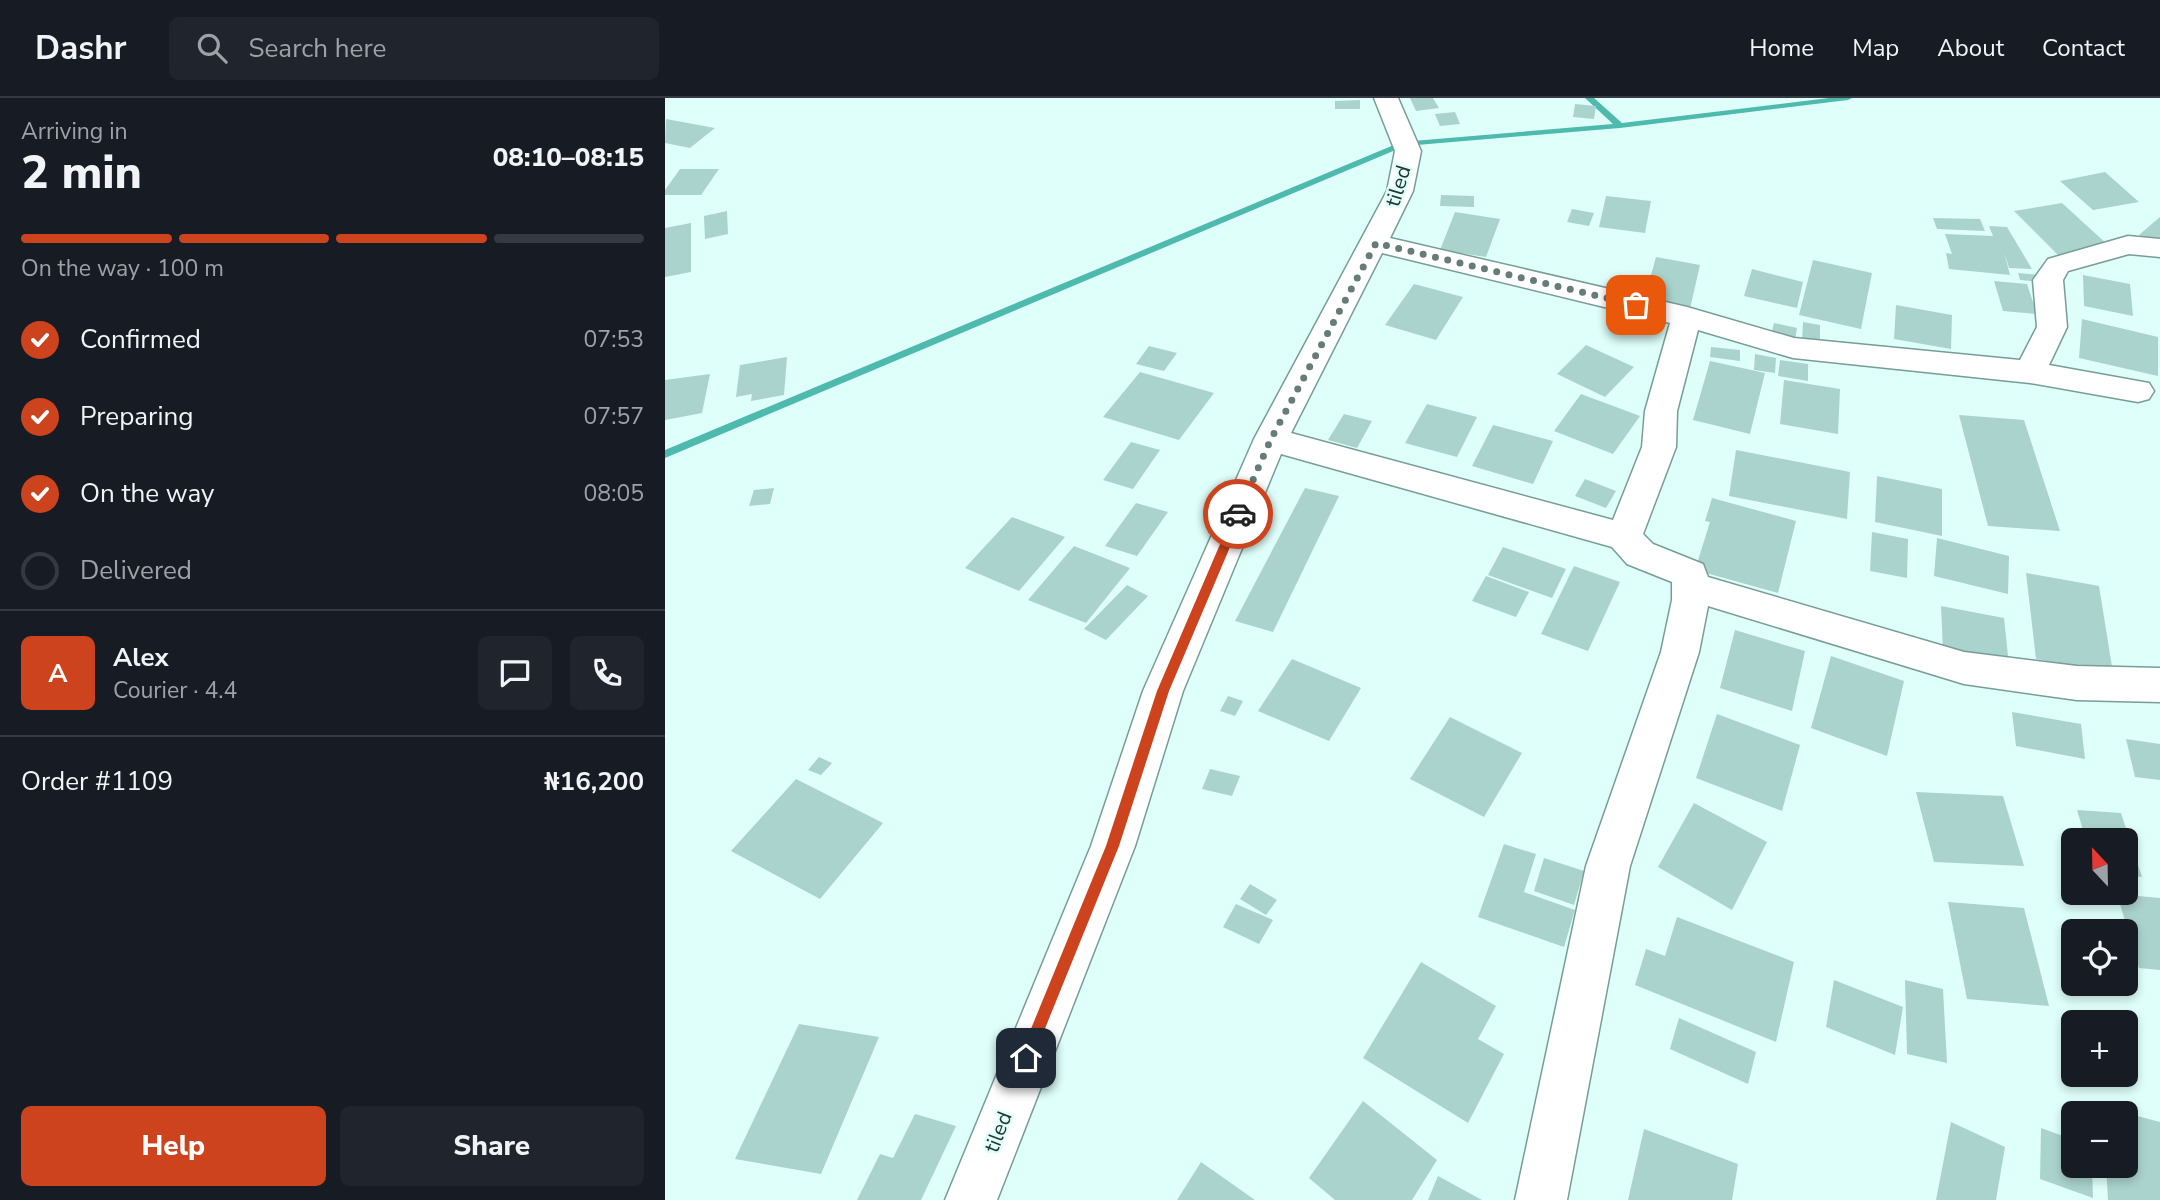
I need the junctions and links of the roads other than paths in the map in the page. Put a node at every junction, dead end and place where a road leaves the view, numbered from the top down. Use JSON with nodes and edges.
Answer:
{"nodes":[{"id":1,"x":1386,"y":98,"type":"edge"},
{"id":2,"x":1376,"y":243,"type":"junction"},
{"id":3,"x":2160,"y":248,"type":"edge"},
{"id":4,"x":1688,"y":317,"type":"junction"},
{"id":5,"x":2030,"y":372,"type":"junction"},
{"id":6,"x":2138,"y":391,"type":"dead end"},
{"id":7,"x":1271,"y":439,"type":"junction"},
{"id":8,"x":1624,"y":537,"type":"junction"},
{"id":9,"x":1690,"y":586,"type":"junction"},
{"id":10,"x":2160,"y":685,"type":"edge"},
{"id":11,"x":971,"y":1200,"type":"edge"},
{"id":12,"x":1541,"y":1200,"type":"edge"}],
"edges":[{"from":1,"to":2,"type":"street","name":"tiled"},
{"from":2,"to":4,"type":"street"},
{"from":2,"to":7,"type":"street","name":"tiled"},
{"from":3,"to":5,"type":"street"},
{"from":4,"to":5,"type":"street"},
{"from":4,"to":8,"type":"street"},
{"from":5,"to":6,"type":"street"},
{"from":7,"to":8,"type":"street"},
{"from":7,"to":11,"type":"street","name":"tiled"},
{"from":8,"to":9,"type":"street"},
{"from":9,"to":10,"type":"street"},
{"from":9,"to":12,"type":"street"}]}
